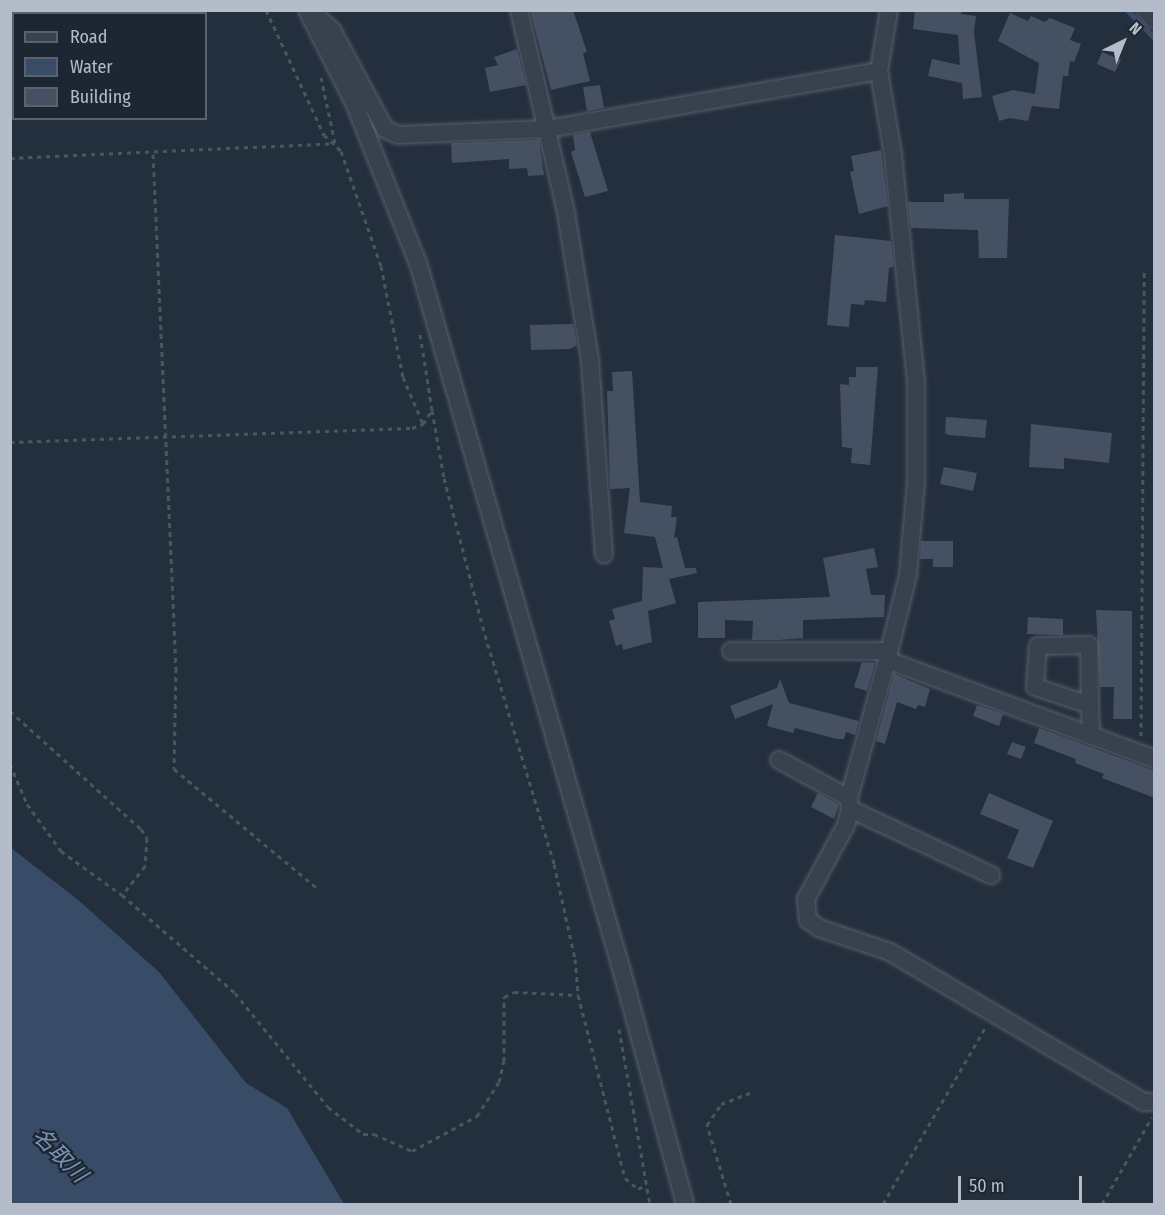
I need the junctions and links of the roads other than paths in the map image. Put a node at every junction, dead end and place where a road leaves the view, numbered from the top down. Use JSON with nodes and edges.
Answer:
{"nodes":[{"id":1,"x":308,"y":10,"type":"edge"},
{"id":2,"x":519,"y":10,"type":"edge"},
{"id":3,"x":889,"y":10,"type":"edge"},
{"id":4,"x":1145,"y":10,"type":"edge"},
{"id":5,"x":1155,"y":20,"type":"edge"},
{"id":6,"x":879,"y":71,"type":"junction"},
{"id":7,"x":547,"y":129,"type":"junction"},
{"id":8,"x":604,"y":554,"type":"dead end"},
{"id":9,"x":731,"y":651,"type":"dead end"},
{"id":10,"x":888,"y":656,"type":"junction"},
{"id":11,"x":1090,"y":705,"type":"junction"},
{"id":12,"x":1091,"y":736,"type":"junction"},
{"id":13,"x":1148,"y":757,"type":"edge"},
{"id":14,"x":779,"y":760,"type":"dead end"},
{"id":15,"x":849,"y":804,"type":"junction"},
{"id":16,"x":991,"y":875,"type":"dead end"},
{"id":17,"x":1155,"y":1102,"type":"edge"},
{"id":18,"x":685,"y":1204,"type":"edge"}],
"edges":[{"from":1,"to":7,"type":"street"},
{"from":1,"to":18,"type":"street"},
{"from":2,"to":7,"type":"street"},
{"from":3,"to":6,"type":"street"},
{"from":4,"to":5,"type":"street"},
{"from":6,"to":7,"type":"street"},
{"from":6,"to":10,"type":"street"},
{"from":7,"to":8,"type":"street"},
{"from":9,"to":10,"type":"street"},
{"from":10,"to":12,"type":"street"},
{"from":10,"to":15,"type":"street"},
{"from":11,"to":11,"type":"street"},
{"from":11,"to":12,"type":"street"},
{"from":12,"to":13,"type":"street"},
{"from":14,"to":15,"type":"street"},
{"from":15,"to":16,"type":"street"},
{"from":15,"to":17,"type":"street"}]}
